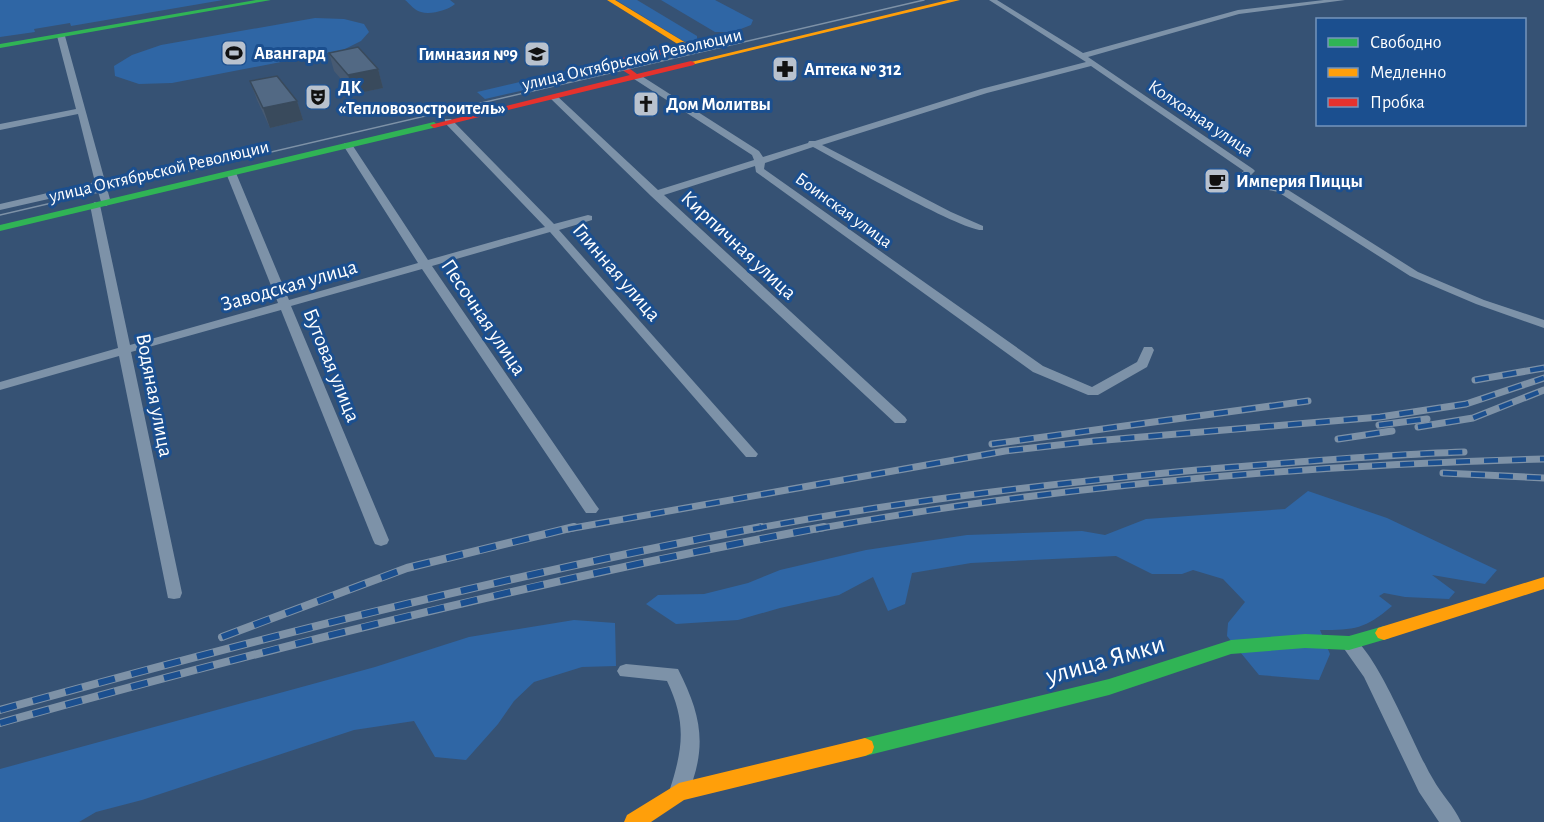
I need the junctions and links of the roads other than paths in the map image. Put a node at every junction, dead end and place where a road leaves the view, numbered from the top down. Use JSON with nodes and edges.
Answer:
{"nodes":[{"id":1,"x":268,"y":0,"type":"edge"},
{"id":2,"x":610,"y":0,"type":"edge"},
{"id":3,"x":957,"y":0,"type":"edge"},
{"id":4,"x":992,"y":0,"type":"edge"},
{"id":5,"x":1341,"y":0,"type":"edge"},
{"id":6,"x":61,"y":36,"type":"junction"},
{"id":7,"x":0,"y":46,"type":"edge"},
{"id":8,"x":1087,"y":59,"type":"junction"},
{"id":9,"x":637,"y":76,"type":"junction"},
{"id":10,"x":553,"y":97,"type":"junction"},
{"id":11,"x":81,"y":111,"type":"junction"},
{"id":12,"x":448,"y":121,"type":"junction"},
{"id":13,"x":0,"y":127,"type":"edge"},
{"id":14,"x":812,"y":143,"type":"junction"},
{"id":15,"x":348,"y":145,"type":"junction"},
{"id":16,"x":759,"y":162,"type":"junction"},
{"id":17,"x":231,"y":173,"type":"junction"},
{"id":18,"x":100,"y":184,"type":"junction"},
{"id":19,"x":655,"y":194,"type":"junction"},
{"id":20,"x":100,"y":204,"type":"junction"},
{"id":21,"x":0,"y":207,"type":"edge"},
{"id":22,"x":588,"y":218,"type":"dead end"},
{"id":23,"x":0,"y":228,"type":"edge"},
{"id":24,"x":552,"y":228,"type":"junction"},
{"id":25,"x":979,"y":228,"type":"dead end"},
{"id":26,"x":426,"y":266,"type":"junction"},
{"id":27,"x":287,"y":306,"type":"junction"},
{"id":28,"x":1544,"y":324,"type":"edge"},
{"id":29,"x":1148,"y":350,"type":"dead end"},
{"id":30,"x":125,"y":352,"type":"junction"},
{"id":31,"x":0,"y":386,"type":"edge"},
{"id":32,"x":900,"y":420,"type":"dead end"},
{"id":33,"x":751,"y":454,"type":"dead end"},
{"id":34,"x":591,"y":509,"type":"dead end"},
{"id":35,"x":381,"y":540,"type":"dead end"},
{"id":36,"x":1544,"y":583,"type":"edge"},
{"id":37,"x":174,"y":593,"type":"dead end"},
{"id":38,"x":1349,"y":643,"type":"junction"},
{"id":39,"x":626,"y":670,"type":"dead end"},
{"id":40,"x":679,"y":792,"type":"junction"},
{"id":41,"x":634,"y":822,"type":"edge"},
{"id":42,"x":1451,"y":822,"type":"edge"}],
"edges":[{"from":1,"to":6,"type":"street"},
{"from":2,"to":9,"type":"street"},
{"from":3,"to":9,"type":"street","name":"улица Октябрьской Революции"},
{"from":4,"to":8,"type":"street","name":"Колхозная улица"},
{"from":5,"to":8,"type":"street"},
{"from":6,"to":7,"type":"street"},
{"from":6,"to":11,"type":"street","name":"Водяная улица"},
{"from":8,"to":14,"type":"street"},
{"from":8,"to":28,"type":"street","name":"Колхозная улица"},
{"from":9,"to":10,"type":"street","name":"улица Октябрьской Революции"},
{"from":9,"to":16,"type":"street","name":"Боинская улица"},
{"from":10,"to":12,"type":"street","name":"улица Октябрьской Революции"},
{"from":10,"to":19,"type":"street","name":"Кирпичная улица"},
{"from":11,"to":13,"type":"street"},
{"from":11,"to":18,"type":"street","name":"Водяная улица"},
{"from":12,"to":15,"type":"street","name":"улица Октябрьской Революции"},
{"from":12,"to":24,"type":"street","name":"Глинная улица"},
{"from":14,"to":16,"type":"street"},
{"from":14,"to":25,"type":"street"},
{"from":15,"to":17,"type":"street","name":"улица Октябрьской Революции"},
{"from":15,"to":26,"type":"street","name":"Песочная улица"},
{"from":16,"to":19,"type":"street"},
{"from":16,"to":29,"type":"street","name":"Боинская улица"},
{"from":17,"to":20,"type":"street","name":"улица Октябрьской Революции"},
{"from":17,"to":27,"type":"street","name":"Бутовая улица"},
{"from":18,"to":20,"type":"street","name":"Водяная улица"},
{"from":18,"to":21,"type":"street"},
{"from":19,"to":32,"type":"street","name":"Кирпичная улица"},
{"from":20,"to":23,"type":"street","name":"улица Октябрьской Революции"},
{"from":20,"to":30,"type":"street","name":"Водяная улица"},
{"from":22,"to":24,"type":"street","name":"Заводская улица"},
{"from":24,"to":26,"type":"street","name":"Заводская улица"},
{"from":24,"to":33,"type":"street","name":"Глинная улица"},
{"from":26,"to":27,"type":"street","name":"Заводская улица"},
{"from":26,"to":34,"type":"street","name":"Песочная улица"},
{"from":27,"to":30,"type":"street","name":"Заводская улица"},
{"from":27,"to":35,"type":"street","name":"Бутовая улица"},
{"from":30,"to":31,"type":"street","name":"Заводская улица"},
{"from":30,"to":37,"type":"street","name":"Водяная улица"},
{"from":36,"to":38,"type":"street","name":"улица Ямки"},
{"from":38,"to":40,"type":"street","name":"улица Ямки"},
{"from":38,"to":42,"type":"street"},
{"from":39,"to":40,"type":"street"},
{"from":40,"to":41,"type":"street","name":"улица Ямки"}]}
